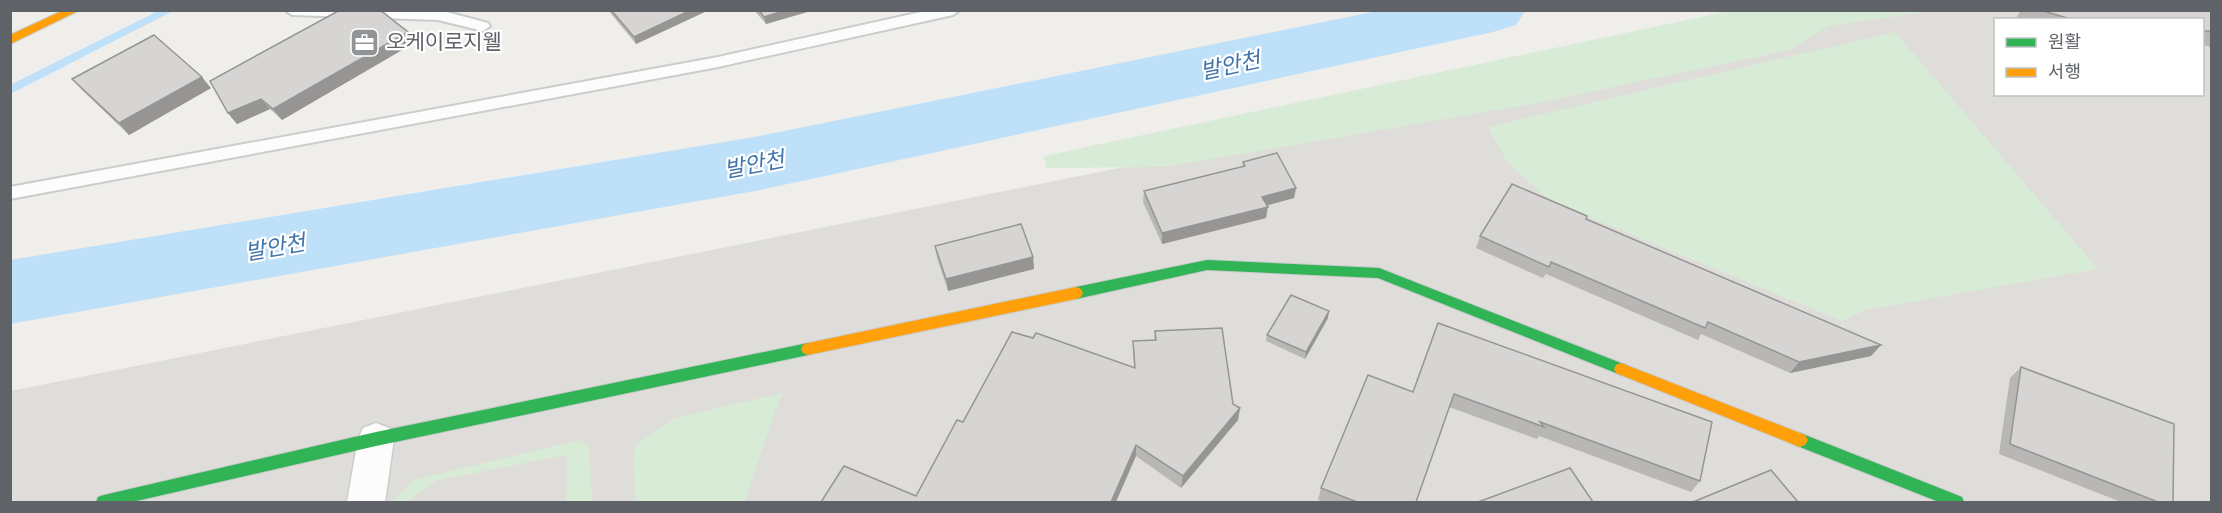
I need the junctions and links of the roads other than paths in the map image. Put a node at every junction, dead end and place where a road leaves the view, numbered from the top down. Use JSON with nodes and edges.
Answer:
{"nodes":[{"id":1,"x":75,"y":10,"type":"edge"},
{"id":2,"x":292,"y":10,"type":"edge"},
{"id":3,"x":953,"y":10,"type":"edge"},
{"id":4,"x":483,"y":26,"type":"dead end"},
{"id":5,"x":10,"y":40,"type":"edge"},
{"id":6,"x":10,"y":193,"type":"edge"},
{"id":7,"x":376,"y":439,"type":"junction"},
{"id":8,"x":104,"y":502,"type":"edge"},
{"id":9,"x":366,"y":502,"type":"edge"},
{"id":10,"x":1956,"y":502,"type":"edge"}],
"edges":[{"from":1,"to":5,"type":"street"},
{"from":2,"to":4,"type":"lane"},
{"from":3,"to":6,"type":"lane"},
{"from":7,"to":8,"type":"street"},
{"from":7,"to":9,"type":"street"},
{"from":7,"to":10,"type":"street"}]}
